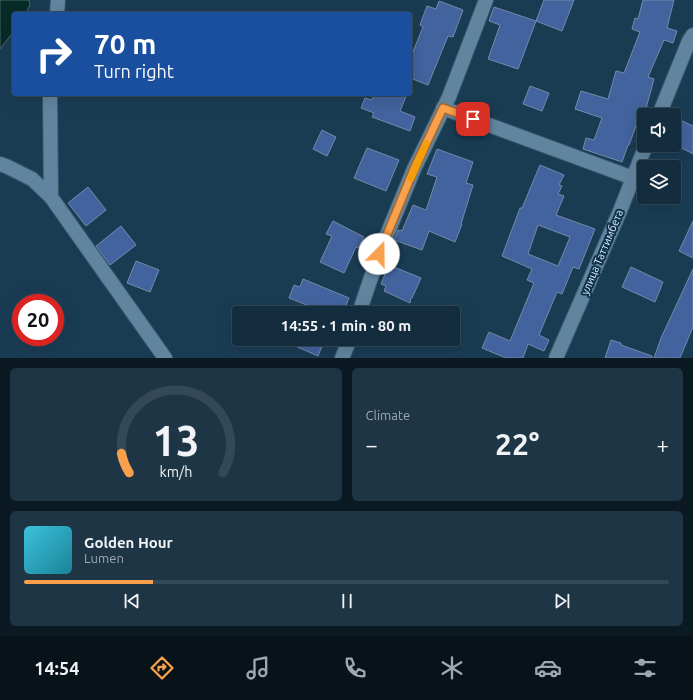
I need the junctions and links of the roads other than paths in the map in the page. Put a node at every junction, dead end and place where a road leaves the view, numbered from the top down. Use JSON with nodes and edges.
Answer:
{"nodes":[{"id":1,"x":58,"y":0,"type":"edge"},
{"id":2,"x":486,"y":0,"type":"edge"},
{"id":3,"x":57,"y":12,"type":"edge"},
{"id":4,"x":693,"y":35,"type":"edge"},
{"id":5,"x":50,"y":96,"type":"edge"},
{"id":6,"x":443,"y":108,"type":"junction"},
{"id":7,"x":662,"y":108,"type":"edge"},
{"id":8,"x":643,"y":152,"type":"edge"},
{"id":9,"x":0,"y":164,"type":"edge"},
{"id":10,"x":633,"y":178,"type":"junction"},
{"id":11,"x":51,"y":197,"type":"junction"},
{"id":12,"x":361,"y":306,"type":"edge"},
{"id":13,"x":347,"y":346,"type":"edge"},
{"id":14,"x":165,"y":358,"type":"edge"},
{"id":15,"x":342,"y":358,"type":"edge"},
{"id":16,"x":556,"y":358,"type":"edge"}],
"edges":[{"from":1,"to":3,"type":"street"},
{"from":2,"to":6,"type":"street"},
{"from":4,"to":7,"type":"street"},
{"from":5,"to":11,"type":"street"},
{"from":6,"to":10,"type":"street"},
{"from":6,"to":12,"type":"street"},
{"from":8,"to":10,"type":"street","name":"улица Таттимбета"},
{"from":9,"to":11,"type":"street"},
{"from":10,"to":16,"type":"street","name":"улица Таттимбета"},
{"from":11,"to":14,"type":"street"},
{"from":13,"to":15,"type":"street"}]}
